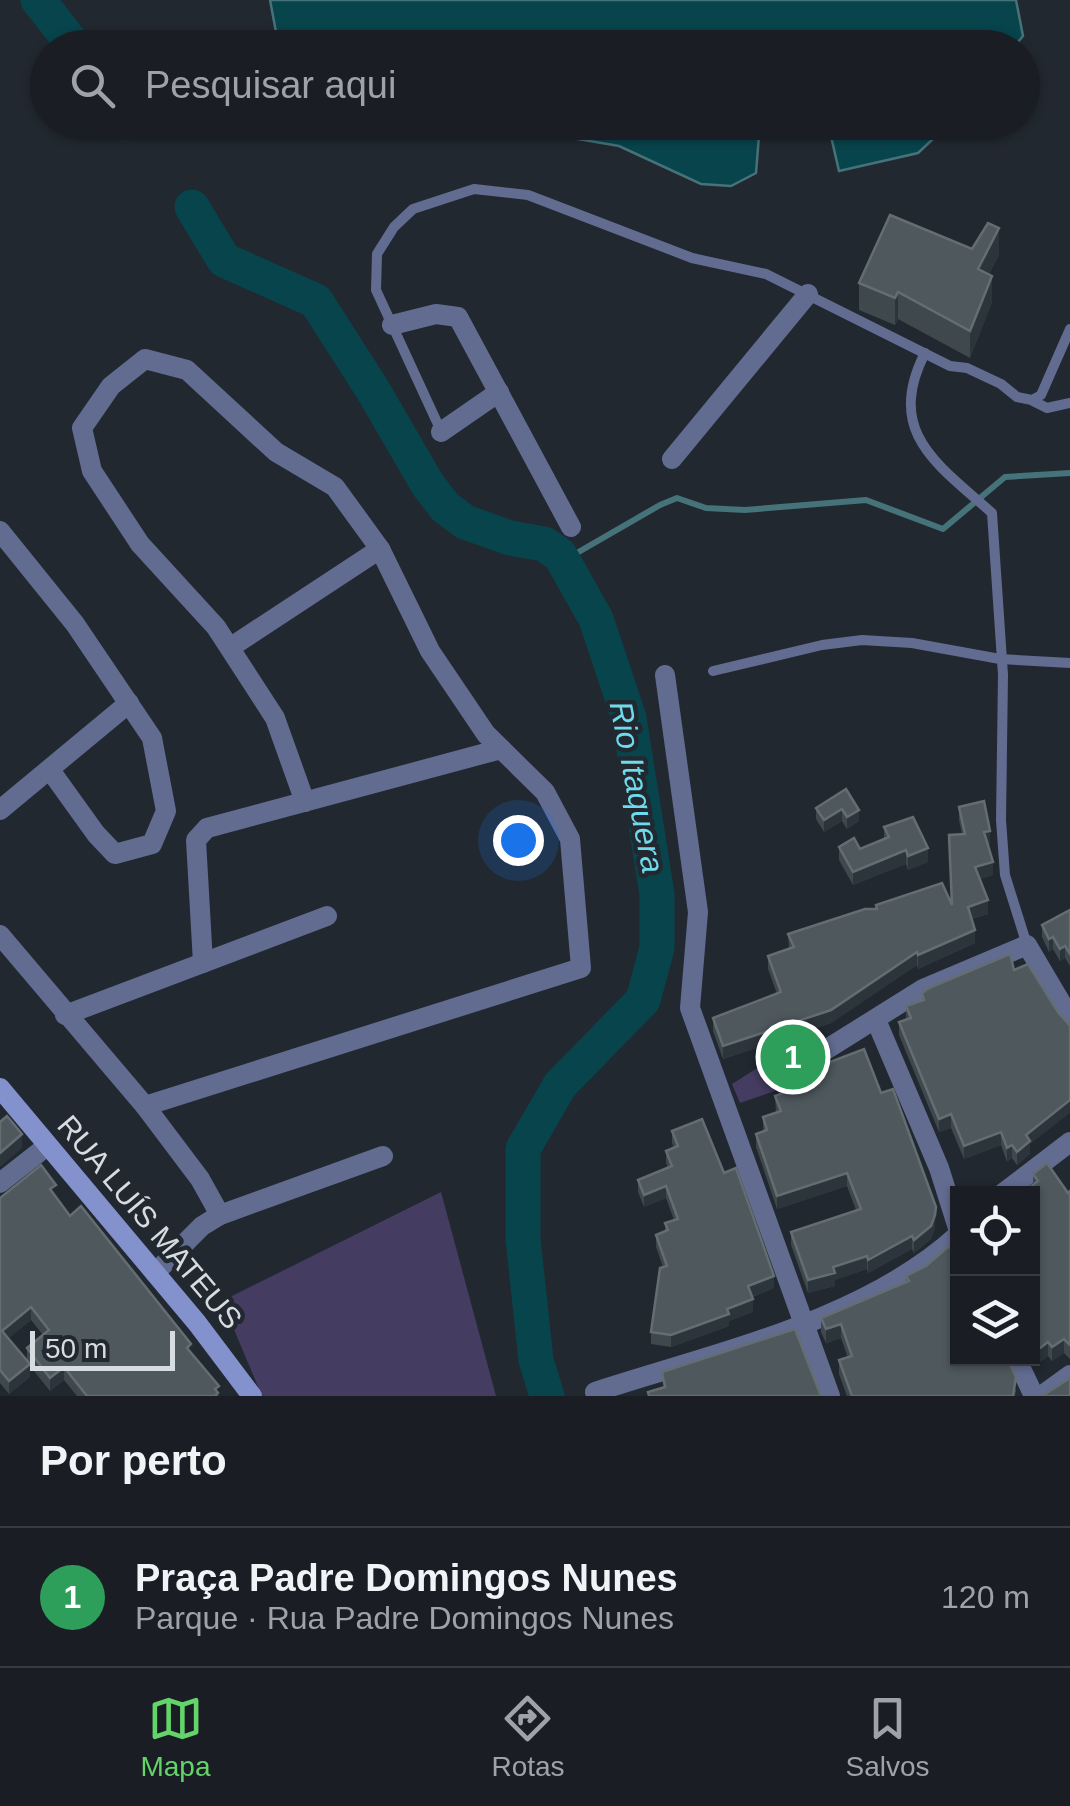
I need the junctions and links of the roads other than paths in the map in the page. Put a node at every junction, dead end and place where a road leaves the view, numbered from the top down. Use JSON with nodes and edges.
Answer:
{"nodes":[{"id":1,"x":808,"y":294,"type":"junction"},
{"id":2,"x":392,"y":324,"type":"junction"},
{"id":3,"x":1070,"y":329,"type":"edge"},
{"id":4,"x":926,"y":353,"type":"junction"},
{"id":5,"x":499,"y":392,"type":"junction"},
{"id":6,"x":1032,"y":400,"type":"junction"},
{"id":7,"x":1070,"y":403,"type":"edge"},
{"id":8,"x":441,"y":432,"type":"joint"},
{"id":9,"x":672,"y":459,"type":"dead end"},
{"id":10,"x":571,"y":528,"type":"dead end"},
{"id":11,"x":0,"y":530,"type":"edge"},
{"id":12,"x":380,"y":549,"type":"junction"},
{"id":13,"x":231,"y":647,"type":"junction"},
{"id":14,"x":1000,"y":659,"type":"junction"},
{"id":15,"x":1070,"y":664,"type":"edge"},
{"id":16,"x":714,"y":671,"type":"dead end"},
{"id":17,"x":665,"y":674,"type":"dead end"},
{"id":18,"x":128,"y":703,"type":"junction"},
{"id":19,"x":501,"y":749,"type":"junction"},
{"id":20,"x":50,"y":770,"type":"junction"},
{"id":21,"x":305,"y":802,"type":"junction"},
{"id":22,"x":0,"y":810,"type":"edge"},
{"id":23,"x":327,"y":916,"type":"dead end"},
{"id":24,"x":0,"y":935,"type":"edge"},
{"id":25,"x":1027,"y":945,"type":"junction"},
{"id":26,"x":203,"y":963,"type":"junction"},
{"id":27,"x":65,"y":1015,"type":"junction"},
{"id":28,"x":1070,"y":1018,"type":"edge"},
{"id":29,"x":876,"y":1020,"type":"junction"},
{"id":30,"x":828,"y":1050,"type":"dead end"},
{"id":31,"x":0,"y":1088,"type":"edge"},
{"id":32,"x":145,"y":1106,"type":"junction"},
{"id":33,"x":1070,"y":1142,"type":"edge"},
{"id":34,"x":46,"y":1146,"type":"junction"},
{"id":35,"x":383,"y":1156,"type":"dead end"},
{"id":36,"x":0,"y":1184,"type":"edge"},
{"id":37,"x":1012,"y":1186,"type":"edge"},
{"id":38,"x":950,"y":1205,"type":"edge"},
{"id":39,"x":220,"y":1215,"type":"junction"},
{"id":40,"x":950,"y":1239,"type":"edge"},
{"id":41,"x":155,"y":1273,"type":"junction"},
{"id":42,"x":803,"y":1323,"type":"junction"},
{"id":43,"x":1020,"y":1366,"type":"edge"},
{"id":44,"x":1070,"y":1375,"type":"edge"},
{"id":45,"x":595,"y":1392,"type":"dead end"},
{"id":46,"x":252,"y":1396,"type":"edge"},
{"id":47,"x":830,"y":1396,"type":"edge"},
{"id":48,"x":1037,"y":1396,"type":"edge"}],
"edges":[{"from":1,"to":2,"type":"lane"},
{"from":1,"to":4,"type":"lane"},
{"from":1,"to":9,"type":"street"},
{"from":2,"to":5,"type":"street"},
{"from":2,"to":8,"type":"lane"},
{"from":3,"to":6,"type":"lane"},
{"from":4,"to":6,"type":"lane"},
{"from":4,"to":14,"type":"lane"},
{"from":5,"to":8,"type":"street"},
{"from":5,"to":10,"type":"street"},
{"from":6,"to":7,"type":"lane"},
{"from":11,"to":18,"type":"street"},
{"from":12,"to":13,"type":"street"},
{"from":12,"to":13,"type":"street"},
{"from":12,"to":19,"type":"street"},
{"from":13,"to":21,"type":"street"},
{"from":14,"to":15,"type":"lane"},
{"from":14,"to":16,"type":"lane"},
{"from":14,"to":25,"type":"lane"},
{"from":17,"to":42,"type":"street"},
{"from":18,"to":20,"type":"street"},
{"from":18,"to":20,"type":"street"},
{"from":19,"to":21,"type":"street"},
{"from":19,"to":32,"type":"street"},
{"from":20,"to":22,"type":"street"},
{"from":21,"to":26,"type":"street"},
{"from":23,"to":26,"type":"street"},
{"from":24,"to":27,"type":"street"},
{"from":25,"to":28,"type":"street"},
{"from":25,"to":29,"type":"street"},
{"from":26,"to":27,"type":"street"},
{"from":27,"to":32,"type":"street"},
{"from":29,"to":30,"type":"street"},
{"from":29,"to":38,"type":"street"},
{"from":31,"to":34,"type":"main road","name":"RUA LUÍS MATEUS"},
{"from":32,"to":39,"type":"street"},
{"from":33,"to":37,"type":"street"},
{"from":34,"to":36,"type":"street"},
{"from":34,"to":41,"type":"main road","name":"RUA LUÍS MATEUS"},
{"from":35,"to":39,"type":"street"},
{"from":39,"to":41,"type":"street"},
{"from":40,"to":42,"type":"street"},
{"from":41,"to":46,"type":"main road","name":"RUA LUÍS MATEUS"},
{"from":42,"to":45,"type":"street"},
{"from":42,"to":47,"type":"street"},
{"from":43,"to":48,"type":"street"},
{"from":44,"to":48,"type":"street"}]}
